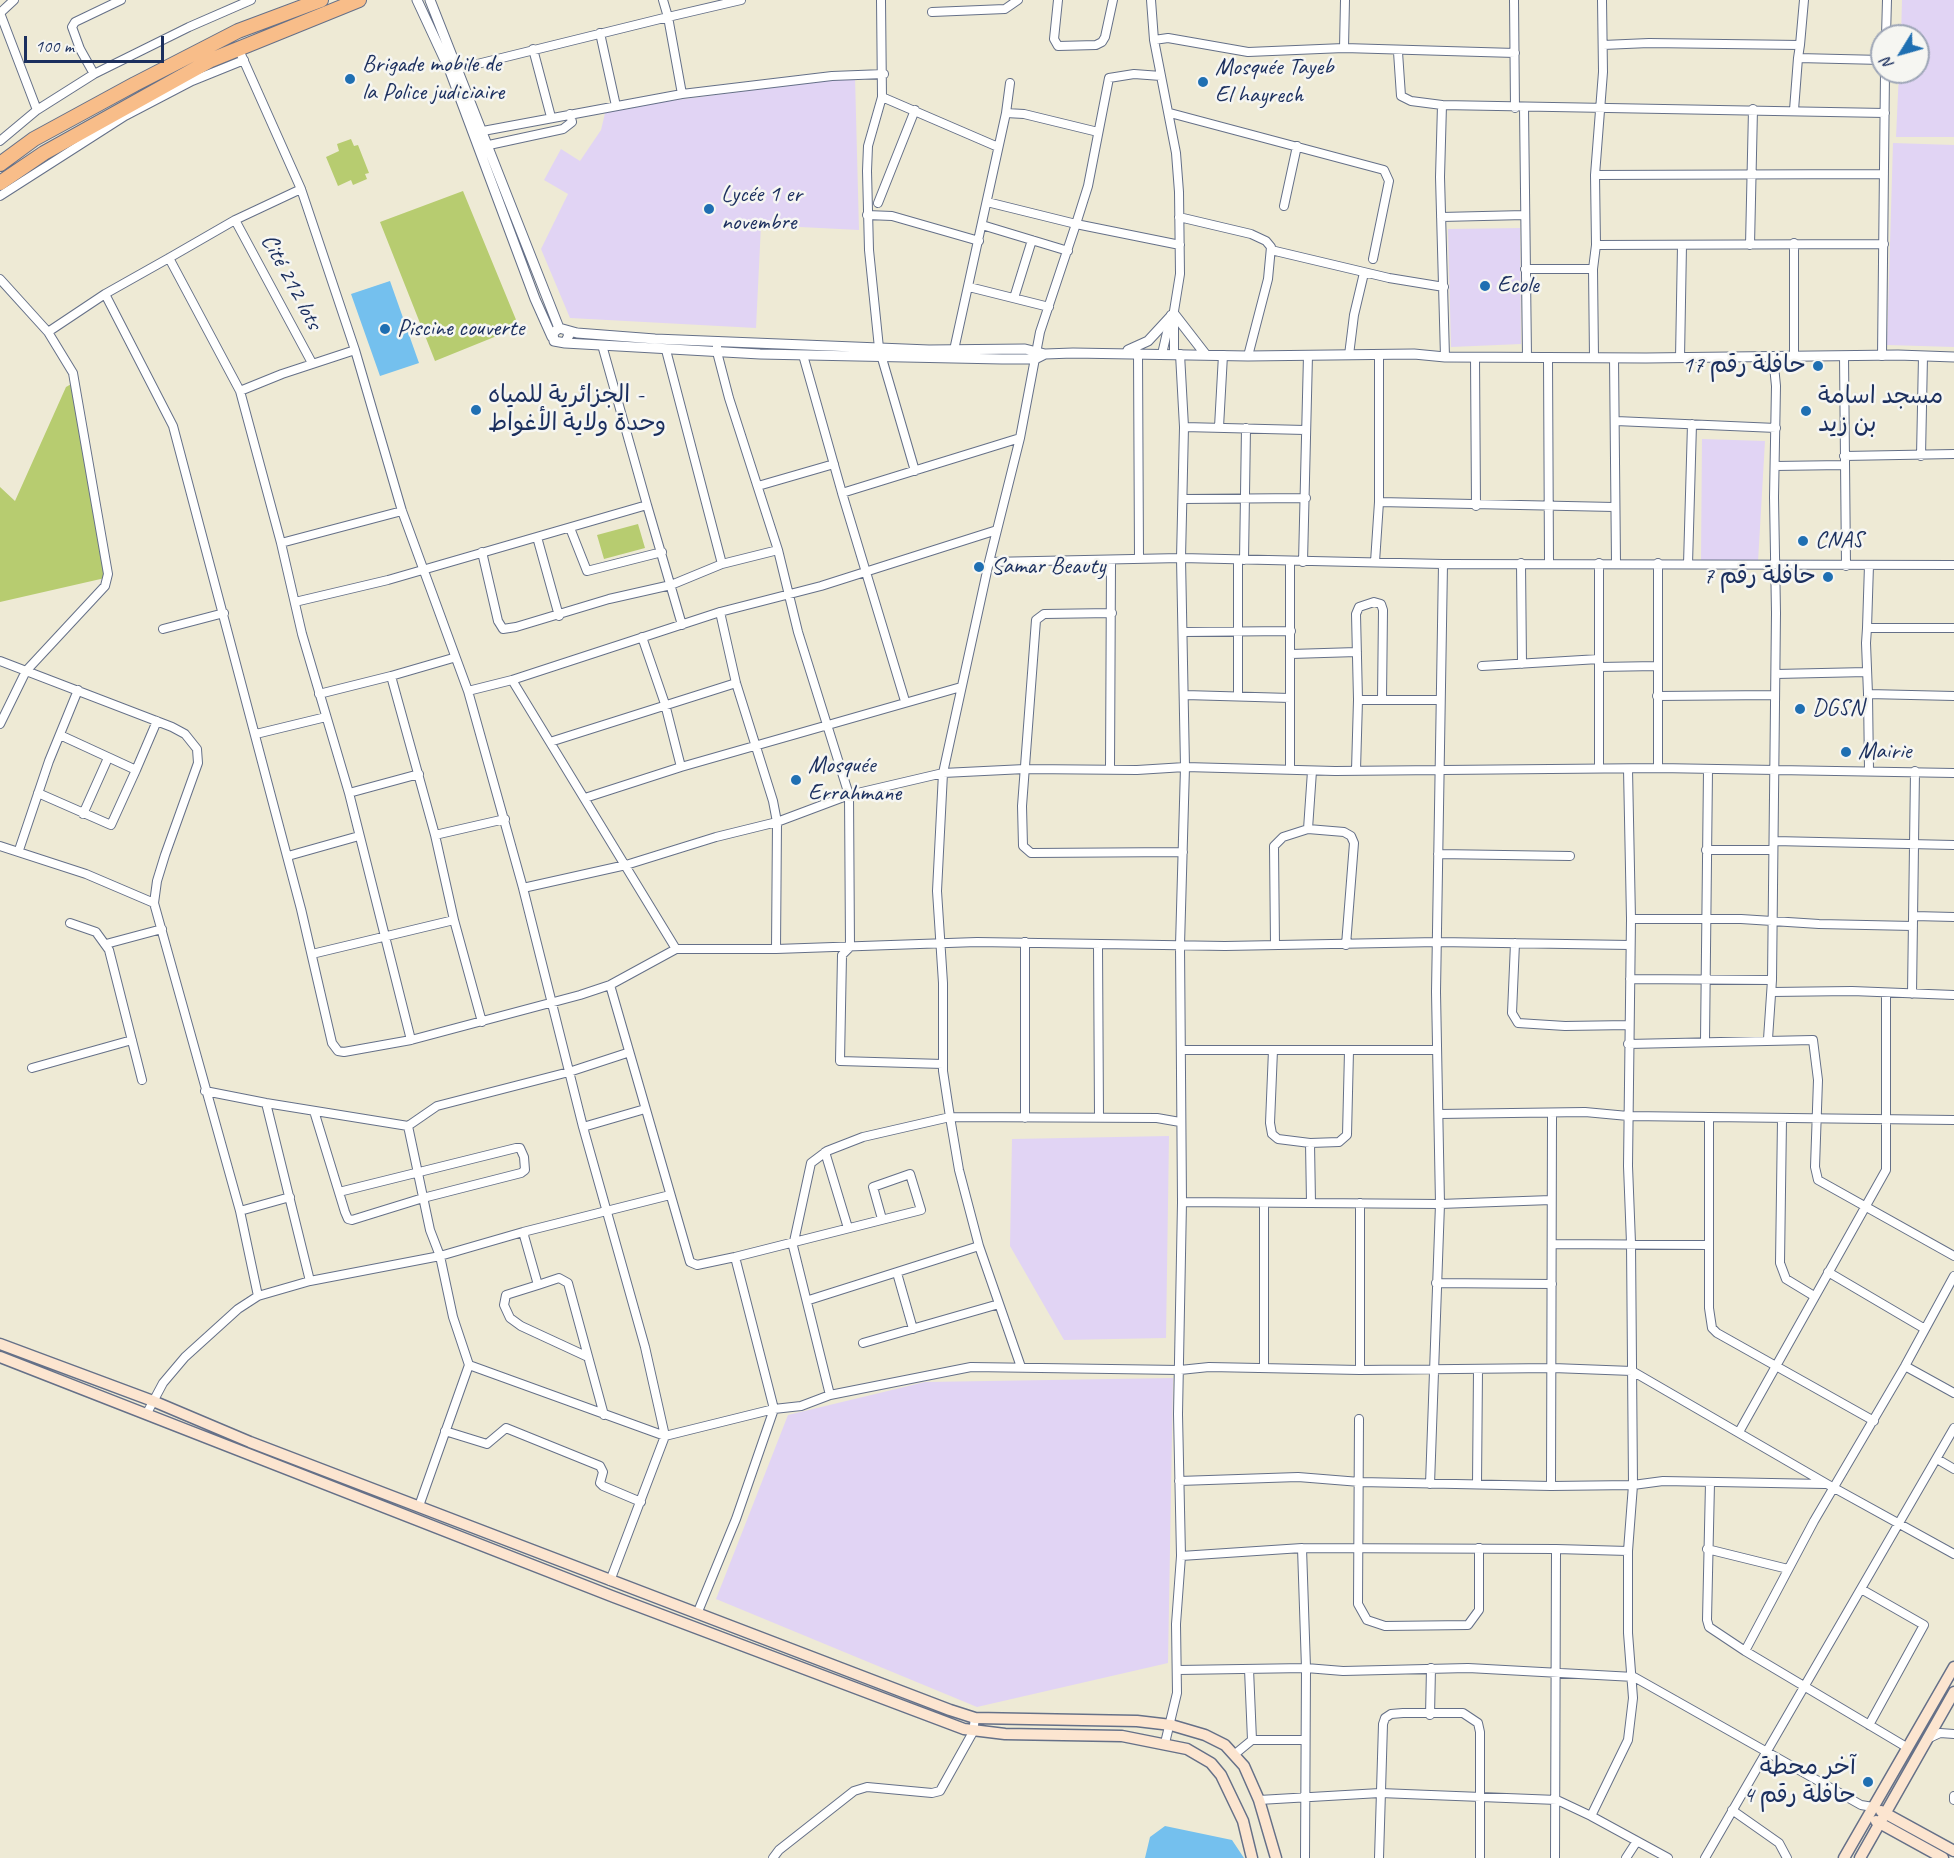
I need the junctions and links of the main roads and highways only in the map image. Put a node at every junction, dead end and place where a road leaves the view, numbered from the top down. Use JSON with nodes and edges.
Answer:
{"nodes":[{"id":1,"x":321,"y":0,"type":"edge"},
{"id":2,"x":358,"y":0,"type":"edge"},
{"id":3,"x":0,"y":164,"type":"edge"},
{"id":4,"x":0,"y":183,"type":"edge"},
{"id":5,"x":0,"y":1344,"type":"edge"},
{"id":6,"x":0,"y":1357,"type":"edge"},
{"id":7,"x":1954,"y":1667,"type":"edge"},
{"id":8,"x":1954,"y":1692,"type":"edge"},
{"id":9,"x":1867,"y":1809,"type":"junction"},
{"id":10,"x":1883,"y":1818,"type":"junction"},
{"id":11,"x":1954,"y":1851,"type":"edge"},
{"id":12,"x":1252,"y":1858,"type":"edge"},
{"id":13,"x":1276,"y":1858,"type":"edge"},
{"id":14,"x":1844,"y":1858,"type":"edge"},
{"id":15,"x":1860,"y":1858,"type":"edge"},
{"id":16,"x":1943,"y":1858,"type":"edge"}],
"edges":[{"from":1,"to":3,"type":"highway"},
{"from":2,"to":4,"type":"highway"},
{"from":5,"to":13,"type":"main road"},
{"from":6,"to":12,"type":"main road"},
{"from":7,"to":9,"type":"main road"},
{"from":8,"to":10,"type":"main road"},
{"from":9,"to":10,"type":"main road"},
{"from":9,"to":14,"type":"main road"},
{"from":10,"to":11,"type":"main road"},
{"from":10,"to":15,"type":"main road"},
{"from":10,"to":16,"type":"main road"}]}
